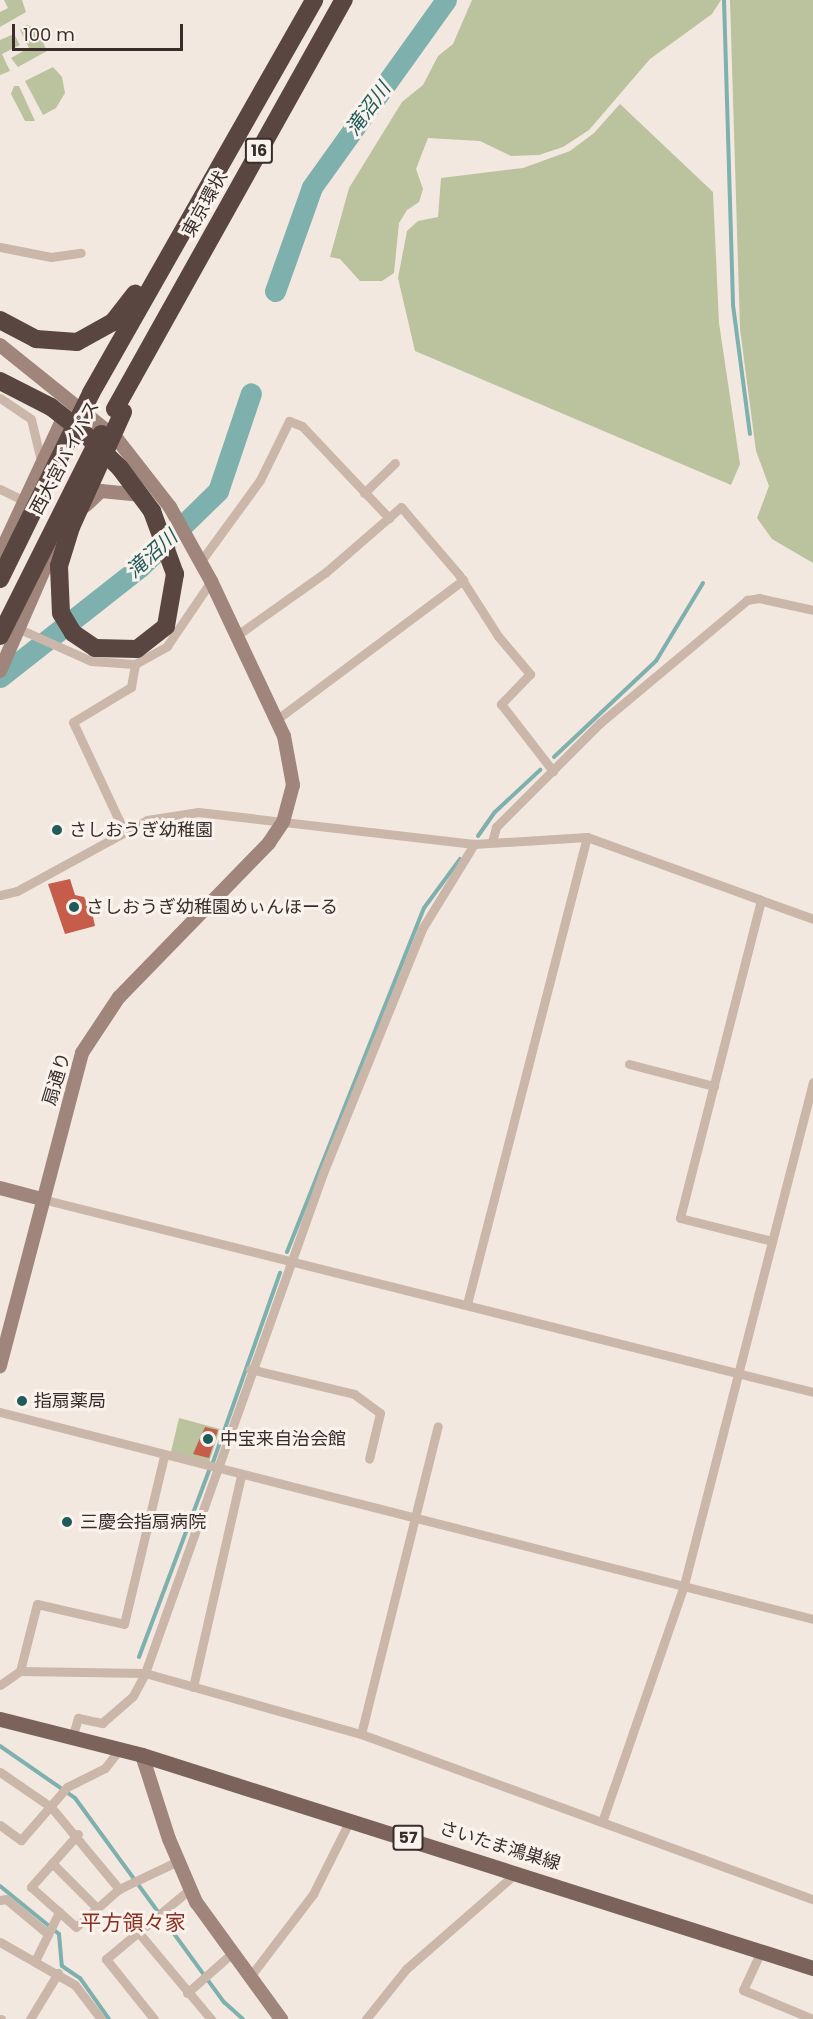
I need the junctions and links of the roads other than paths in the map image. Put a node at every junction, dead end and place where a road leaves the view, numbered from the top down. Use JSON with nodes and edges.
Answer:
{"nodes":[{"id":1,"x":314,"y":0,"type":"edge"},
{"id":2,"x":344,"y":0,"type":"edge"},
{"id":3,"x":0,"y":247,"type":"edge"},
{"id":4,"x":81,"y":253,"type":"dead end"},
{"id":5,"x":141,"y":294,"type":"junction"},
{"id":6,"x":0,"y":320,"type":"edge"},
{"id":7,"x":0,"y":345,"type":"edge"},
{"id":8,"x":0,"y":375,"type":"edge"},
{"id":9,"x":0,"y":381,"type":"edge"},
{"id":10,"x":0,"y":398,"type":"edge"},
{"id":11,"x":119,"y":410,"type":"junction"},
{"id":12,"x":64,"y":416,"type":"junction"},
{"id":13,"x":131,"y":455,"type":"junction"},
{"id":14,"x":42,"y":463,"type":"junction"},
{"id":15,"x":395,"y":463,"type":"dead end"},
{"id":16,"x":0,"y":489,"type":"edge"},
{"id":17,"x":364,"y":493,"type":"junction"},
{"id":18,"x":142,"y":495,"type":"junction"},
{"id":19,"x":25,"y":501,"type":"junction"},
{"id":20,"x":161,"y":509,"type":"junction"},
{"id":21,"x":389,"y":518,"type":"junction"},
{"id":22,"x":0,"y":554,"type":"edge"},
{"id":23,"x":201,"y":561,"type":"junction"},
{"id":24,"x":0,"y":579,"type":"edge"},
{"id":25,"x":463,"y":580,"type":"junction"},
{"id":26,"x":211,"y":581,"type":"junction"},
{"id":27,"x":813,"y":610,"type":"edge"},
{"id":28,"x":0,"y":622,"type":"edge"},
{"id":29,"x":23,"y":630,"type":"junction"},
{"id":30,"x":0,"y":636,"type":"edge"},
{"id":31,"x":236,"y":636,"type":"junction"},
{"id":32,"x":135,"y":664,"type":"junction"},
{"id":33,"x":0,"y":671,"type":"edge"},
{"id":34,"x":276,"y":720,"type":"junction"},
{"id":35,"x":553,"y":771,"type":"junction"},
{"id":36,"x":283,"y":822,"type":"junction"},
{"id":37,"x":124,"y":831,"type":"junction"},
{"id":38,"x":587,"y":837,"type":"junction"},
{"id":39,"x":492,"y":842,"type":"junction"},
{"id":40,"x":474,"y":844,"type":"junction"},
{"id":41,"x":0,"y":895,"type":"edge"},
{"id":42,"x":761,"y":900,"type":"junction"},
{"id":43,"x":813,"y":919,"type":"edge"},
{"id":44,"x":629,"y":1064,"type":"dead end"},
{"id":45,"x":813,"y":1082,"type":"edge"},
{"id":46,"x":714,"y":1086,"type":"junction"},
{"id":47,"x":0,"y":1188,"type":"edge"},
{"id":48,"x":42,"y":1199,"type":"junction"},
{"id":49,"x":772,"y":1241,"type":"junction"},
{"id":50,"x":289,"y":1261,"type":"junction"},
{"id":51,"x":467,"y":1304,"type":"junction"},
{"id":52,"x":0,"y":1366,"type":"edge"},
{"id":53,"x":250,"y":1370,"type":"junction"},
{"id":54,"x":738,"y":1373,"type":"junction"},
{"id":55,"x":813,"y":1392,"type":"edge"},
{"id":56,"x":0,"y":1412,"type":"edge"},
{"id":57,"x":438,"y":1426,"type":"dead end"},
{"id":58,"x":164,"y":1456,"type":"junction"},
{"id":59,"x":369,"y":1459,"type":"dead end"},
{"id":60,"x":214,"y":1469,"type":"junction"},
{"id":61,"x":241,"y":1476,"type":"junction"},
{"id":62,"x":416,"y":1516,"type":"junction"},
{"id":63,"x":684,"y":1585,"type":"junction"},
{"id":64,"x":813,"y":1618,"type":"edge"},
{"id":65,"x":20,"y":1671,"type":"junction"},
{"id":66,"x":145,"y":1673,"type":"junction"},
{"id":67,"x":0,"y":1686,"type":"edge"},
{"id":68,"x":193,"y":1687,"type":"junction"},
{"id":69,"x":0,"y":1719,"type":"edge"},
{"id":70,"x":361,"y":1734,"type":"junction"},
{"id":71,"x":73,"y":1735,"type":"junction"},
{"id":72,"x":120,"y":1749,"type":"junction"},
{"id":73,"x":142,"y":1755,"type":"junction"},
{"id":74,"x":0,"y":1772,"type":"edge"},
{"id":75,"x":51,"y":1807,"type":"junction"},
{"id":76,"x":350,"y":1820,"type":"junction"},
{"id":77,"x":602,"y":1822,"type":"junction"},
{"id":78,"x":0,"y":1825,"type":"edge"},
{"id":79,"x":78,"y":1834,"type":"junction"},
{"id":80,"x":178,"y":1861,"type":"junction"},
{"id":81,"x":52,"y":1863,"type":"junction"},
{"id":82,"x":517,"y":1872,"type":"junction"},
{"id":83,"x":119,"y":1889,"type":"junction"},
{"id":84,"x":190,"y":1889,"type":"junction"},
{"id":85,"x":813,"y":1899,"type":"edge"},
{"id":86,"x":0,"y":1900,"type":"edge"},
{"id":87,"x":96,"y":1907,"type":"junction"},
{"id":88,"x":59,"y":1912,"type":"junction"},
{"id":89,"x":138,"y":1932,"type":"junction"},
{"id":90,"x":48,"y":1934,"type":"junction"},
{"id":91,"x":0,"y":1942,"type":"edge"},
{"id":92,"x":762,"y":1949,"type":"junction"},
{"id":93,"x":231,"y":1954,"type":"junction"},
{"id":94,"x":35,"y":1961,"type":"junction"},
{"id":95,"x":813,"y":1968,"type":"edge"},
{"id":96,"x":58,"y":1973,"type":"junction"},
{"id":97,"x":249,"y":1978,"type":"junction"},
{"id":98,"x":187,"y":1993,"type":"junction"},
{"id":99,"x":30,"y":2019,"type":"edge"},
{"id":100,"x":101,"y":2019,"type":"edge"},
{"id":101,"x":154,"y":2019,"type":"edge"},
{"id":102,"x":211,"y":2019,"type":"edge"},
{"id":103,"x":281,"y":2019,"type":"edge"},
{"id":104,"x":366,"y":2019,"type":"edge"},
{"id":105,"x":813,"y":2019,"type":"edge"}],
"edges":[{"from":1,"to":5,"type":"highway","number":"16"},
{"from":2,"to":11,"type":"highway","name":"東京環状","number":"16"},
{"from":3,"to":4,"type":"street"},
{"from":5,"to":6,"type":"highway"},
{"from":5,"to":24,"type":"highway","name":"西大宮バイパス","bridge":true},
{"from":7,"to":13,"type":"street"},
{"from":8,"to":13,"type":"street"},
{"from":9,"to":12,"type":"highway"},
{"from":10,"to":14,"type":"street"},
{"from":11,"to":20,"type":"highway","bridge":true},
{"from":11,"to":30,"type":"highway","name":"西大宮バイパス","bridge":true},
{"from":12,"to":14,"type":"street"},
{"from":12,"to":18,"type":"highway"},
{"from":13,"to":20,"type":"street"},
{"from":14,"to":19,"type":"street"},
{"from":15,"to":17,"type":"street"},
{"from":16,"to":19,"type":"street"},
{"from":17,"to":21,"type":"street"},
{"from":17,"to":23,"type":"street"},
{"from":18,"to":20,"type":"highway"},
{"from":18,"to":29,"type":"street"},
{"from":19,"to":22,"type":"street"},
{"from":20,"to":23,"type":"street"},
{"from":21,"to":25,"type":"street"},
{"from":21,"to":31,"type":"street"},
{"from":23,"to":26,"type":"street"},
{"from":25,"to":34,"type":"street"},
{"from":25,"to":35,"type":"street"},
{"from":26,"to":31,"type":"street"},
{"from":26,"to":32,"type":"street"},
{"from":27,"to":35,"type":"street"},
{"from":28,"to":29,"type":"street"},
{"from":29,"to":32,"type":"street"},
{"from":29,"to":33,"type":"street"},
{"from":31,"to":34,"type":"street"},
{"from":32,"to":37,"type":"street"},
{"from":34,"to":36,"type":"street"},
{"from":35,"to":39,"type":"street"},
{"from":36,"to":37,"type":"street"},
{"from":36,"to":40,"type":"street"},
{"from":36,"to":48,"type":"street","name":"扇通り"},
{"from":37,"to":41,"type":"street"},
{"from":38,"to":39,"type":"street"},
{"from":38,"to":42,"type":"street"},
{"from":38,"to":51,"type":"street"},
{"from":39,"to":40,"type":"street"},
{"from":40,"to":50,"type":"street"},
{"from":42,"to":43,"type":"street"},
{"from":42,"to":46,"type":"street"},
{"from":44,"to":46,"type":"street"},
{"from":45,"to":49,"type":"street"},
{"from":46,"to":49,"type":"street"},
{"from":47,"to":48,"type":"street"},
{"from":48,"to":50,"type":"street"},
{"from":48,"to":52,"type":"street","name":"扇通り"},
{"from":49,"to":54,"type":"street"},
{"from":50,"to":51,"type":"street"},
{"from":50,"to":53,"type":"street"},
{"from":51,"to":54,"type":"street"},
{"from":53,"to":59,"type":"street"},
{"from":53,"to":60,"type":"street"},
{"from":54,"to":55,"type":"street"},
{"from":54,"to":63,"type":"street"},
{"from":56,"to":58,"type":"street"},
{"from":57,"to":62,"type":"street"},
{"from":58,"to":60,"type":"street"},
{"from":58,"to":65,"type":"street"},
{"from":60,"to":61,"type":"street"},
{"from":60,"to":66,"type":"street"},
{"from":61,"to":62,"type":"street"},
{"from":61,"to":68,"type":"street"},
{"from":62,"to":63,"type":"street"},
{"from":62,"to":70,"type":"street"},
{"from":63,"to":64,"type":"street"},
{"from":63,"to":77,"type":"street"},
{"from":65,"to":66,"type":"street"},
{"from":65,"to":67,"type":"street"},
{"from":66,"to":68,"type":"street"},
{"from":66,"to":71,"type":"street"},
{"from":68,"to":70,"type":"street"},
{"from":69,"to":71,"type":"main road","name":"さいたま鴻巣線","number":"57"},
{"from":70,"to":77,"type":"street"},
{"from":71,"to":72,"type":"main road","name":"さいたま鴻巣線","number":"57"},
{"from":72,"to":73,"type":"main road","name":"さいたま鴻巣線","number":"57"},
{"from":72,"to":75,"type":"street"},
{"from":73,"to":76,"type":"main road","name":"さいたま鴻巣線","number":"57"},
{"from":73,"to":80,"type":"street"},
{"from":74,"to":75,"type":"street"},
{"from":75,"to":78,"type":"street"},
{"from":75,"to":79,"type":"street"},
{"from":76,"to":82,"type":"main road","name":"さいたま鴻巣線","number":"57"},
{"from":76,"to":97,"type":"street"},
{"from":77,"to":85,"type":"street"},
{"from":79,"to":81,"type":"street"},
{"from":79,"to":83,"type":"street"},
{"from":80,"to":83,"type":"street"},
{"from":80,"to":84,"type":"street"},
{"from":81,"to":87,"type":"street"},
{"from":81,"to":88,"type":"street"},
{"from":82,"to":92,"type":"main road","name":"さいたま鴻巣線","number":"57"},
{"from":82,"to":104,"type":"street"},
{"from":83,"to":87,"type":"street"},
{"from":84,"to":89,"type":"street"},
{"from":84,"to":93,"type":"street"},
{"from":86,"to":90,"type":"street"},
{"from":87,"to":88,"type":"street"},
{"from":88,"to":90,"type":"street"},
{"from":89,"to":98,"type":"street"},
{"from":89,"to":101,"type":"street"},
{"from":90,"to":94,"type":"street"},
{"from":91,"to":94,"type":"street"},
{"from":92,"to":95,"type":"main road","name":"さいたま鴻巣線","number":"57"},
{"from":92,"to":105,"type":"street"},
{"from":93,"to":97,"type":"street"},
{"from":93,"to":98,"type":"street"},
{"from":94,"to":96,"type":"street"},
{"from":96,"to":99,"type":"street"},
{"from":96,"to":100,"type":"street"},
{"from":97,"to":103,"type":"street"},
{"from":98,"to":102,"type":"street"}]}
